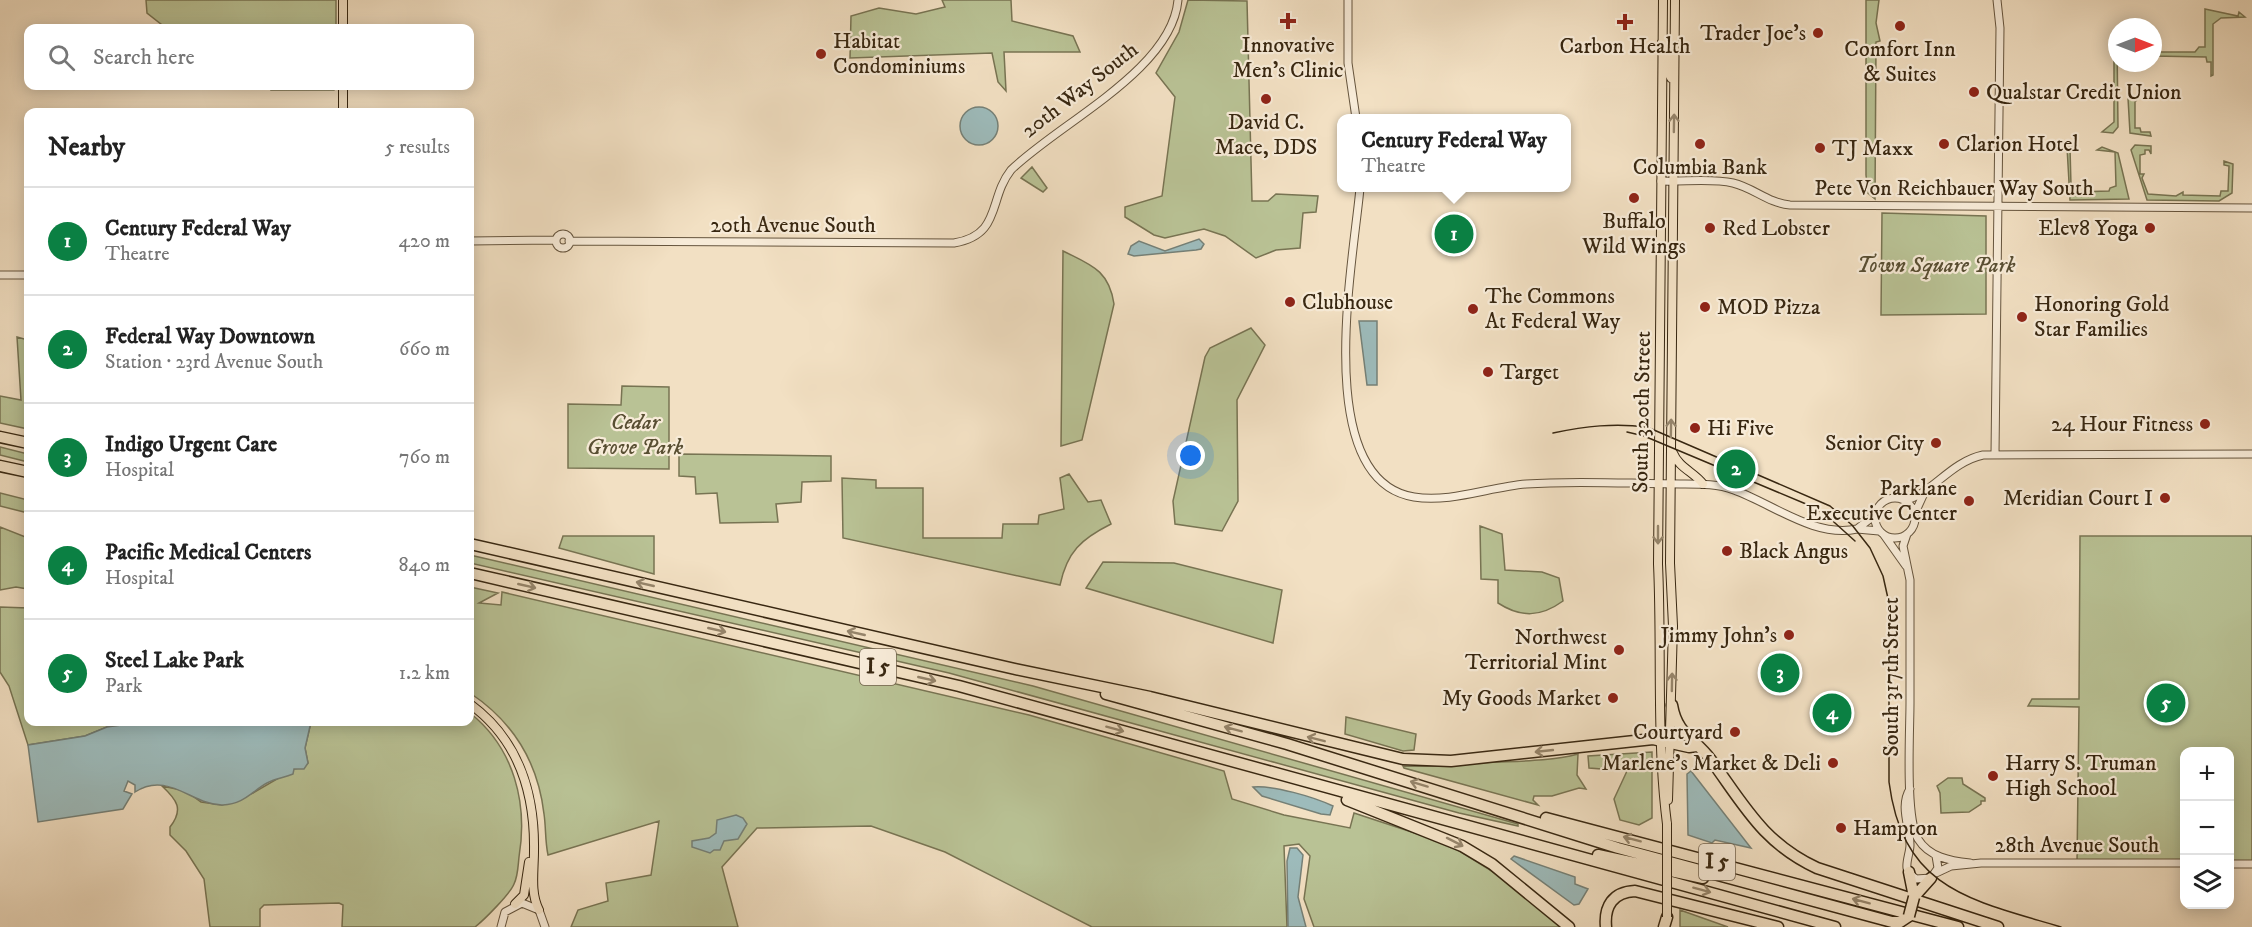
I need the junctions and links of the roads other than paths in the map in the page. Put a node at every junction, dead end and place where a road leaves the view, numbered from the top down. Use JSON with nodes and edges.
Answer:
{"nodes":[{"id":1,"x":344,"y":0,"type":"edge"},
{"id":2,"x":1178,"y":0,"type":"edge"},
{"id":3,"x":1348,"y":0,"type":"edge"},
{"id":4,"x":1663,"y":0,"type":"edge"},
{"id":5,"x":1675,"y":0,"type":"edge"},
{"id":6,"x":1997,"y":0,"type":"edge"},
{"id":7,"x":343,"y":24,"type":"edge"},
{"id":8,"x":1662,"y":42,"type":"junction"},
{"id":9,"x":1674,"y":87,"type":"junction"},
{"id":10,"x":343,"y":90,"type":"edge"},
{"id":11,"x":343,"y":108,"type":"edge"},
{"id":12,"x":1355,"y":114,"type":"edge"},
{"id":13,"x":1661,"y":181,"type":"junction"},
{"id":14,"x":1673,"y":181,"type":"junction"},
{"id":15,"x":1360,"y":192,"type":"edge"},
{"id":16,"x":996,"y":204,"type":"joint"},
{"id":17,"x":1998,"y":205,"type":"junction"},
{"id":18,"x":2252,"y":207,"type":"edge"},
{"id":19,"x":474,"y":240,"type":"edge"},
{"id":20,"x":0,"y":275,"type":"edge"},
{"id":21,"x":24,"y":275,"type":"edge"},
{"id":22,"x":1661,"y":276,"type":"junction"},
{"id":23,"x":1672,"y":328,"type":"junction"},
{"id":24,"x":1660,"y":336,"type":"junction"},
{"id":25,"x":1672,"y":392,"type":"junction"},
{"id":26,"x":0,"y":437,"type":"edge"},
{"id":27,"x":24,"y":442,"type":"edge"},
{"id":28,"x":1671,"y":450,"type":"junction"},
{"id":29,"x":1995,"y":454,"type":"junction"},
{"id":30,"x":2252,"y":454,"type":"edge"},
{"id":31,"x":0,"y":466,"type":"edge"},
{"id":32,"x":24,"y":471,"type":"edge"},
{"id":33,"x":1702,"y":484,"type":"junction"},
{"id":34,"x":1659,"y":485,"type":"junction"},
{"id":35,"x":1671,"y":485,"type":"junction"},
{"id":36,"x":1926,"y":489,"type":"junction"},
{"id":37,"x":1905,"y":500,"type":"junction"},
{"id":38,"x":1915,"y":513,"type":"junction"},
{"id":39,"x":1875,"y":514,"type":"junction"},
{"id":40,"x":1857,"y":530,"type":"junction"},
{"id":41,"x":1881,"y":533,"type":"junction"},
{"id":42,"x":1907,"y":534,"type":"junction"},
{"id":43,"x":474,"y":545,"type":"edge"},
{"id":44,"x":1906,"y":566,"type":"junction"},
{"id":45,"x":474,"y":574,"type":"edge"},
{"id":46,"x":1015,"y":669,"type":"junction"},
{"id":47,"x":1672,"y":705,"type":"junction"},
{"id":48,"x":474,"y":708,"type":"edge"},
{"id":49,"x":1661,"y":738,"type":"junction"},
{"id":50,"x":1672,"y":743,"type":"junction"},
{"id":51,"x":1697,"y":746,"type":"junction"},
{"id":52,"x":1282,"y":776,"type":"junction"},
{"id":53,"x":1910,"y":789,"type":"junction"},
{"id":54,"x":1475,"y":802,"type":"junction"},
{"id":55,"x":533,"y":822,"type":"junction"},
{"id":56,"x":1667,"y":824,"type":"junction"},
{"id":57,"x":1484,"y":830,"type":"junction"},
{"id":58,"x":1932,"y":852,"type":"junction"},
{"id":59,"x":1908,"y":858,"type":"junction"},
{"id":60,"x":1970,"y":863,"type":"junction"},
{"id":61,"x":2180,"y":863,"type":"edge"},
{"id":62,"x":2234,"y":864,"type":"edge"},
{"id":63,"x":2252,"y":864,"type":"edge"},
{"id":64,"x":1909,"y":872,"type":"junction"},
{"id":65,"x":1933,"y":875,"type":"junction"},
{"id":66,"x":1916,"y":890,"type":"junction"},
{"id":67,"x":515,"y":904,"type":"junction"},
{"id":68,"x":539,"y":910,"type":"junction"},
{"id":69,"x":1871,"y":920,"type":"junction"},
{"id":70,"x":1666,"y":924,"type":"edge"},
{"id":71,"x":1908,"y":924,"type":"edge"},
{"id":72,"x":546,"y":925,"type":"edge"},
{"id":73,"x":500,"y":926,"type":"edge"},
{"id":74,"x":1569,"y":927,"type":"edge"},
{"id":75,"x":1606,"y":927,"type":"edge"},
{"id":76,"x":1778,"y":927,"type":"edge"},
{"id":77,"x":1835,"y":927,"type":"edge"},
{"id":78,"x":1882,"y":927,"type":"edge"},
{"id":79,"x":1958,"y":927,"type":"edge"},
{"id":80,"x":1998,"y":927,"type":"edge"}],
"edges":[{"from":1,"to":7,"type":"main road"},
{"from":2,"to":16,"type":"street","name":"20th Way South"},
{"from":3,"to":12,"type":"street"},
{"from":4,"to":8,"type":"main road","name":"South 320th Street"},
{"from":5,"to":9,"type":"main road","name":"South 320th Street"},
{"from":6,"to":17,"type":"street"},
{"from":8,"to":9,"type":"main road"},
{"from":8,"to":13,"type":"main road","name":"South 320th Street"},
{"from":14,"to":9,"type":"main road","name":"South 320th Street","one_way":true},
{"from":10,"to":11,"type":"main road"},
{"from":13,"to":14,"type":"street","name":"Pete Von Reichbauer Way South"},
{"from":13,"to":22,"type":"main road","name":"South 320th Street"},
{"from":14,"to":17,"type":"street","name":"Pete Von Reichbauer Way South"},
{"from":14,"to":23,"type":"main road","name":"South 320th Street"},
{"from":15,"to":34,"type":"street"},
{"from":16,"to":19,"type":"street","name":"20th Avenue South"},
{"from":17,"to":18,"type":"street","name":"Pete Von Reichbauer Way South"},
{"from":17,"to":29,"type":"street"},
{"from":20,"to":21,"type":"street"},
{"from":22,"to":23,"type":"main road"},
{"from":22,"to":24,"type":"main road","name":"South 320th Street"},
{"from":23,"to":25,"type":"main road","name":"South 320th Street"},
{"from":24,"to":25,"type":"main road"},
{"from":24,"to":34,"type":"main road","name":"South 320th Street"},
{"from":28,"to":25,"type":"main road","name":"South 320th Street","one_way":true},
{"from":26,"to":27,"type":"highway"},
{"from":28,"to":33,"type":"main road"},
{"from":28,"to":35,"type":"main road","name":"South 320th Street"},
{"from":29,"to":30,"type":"street"},
{"from":29,"to":36,"type":"street"},
{"from":31,"to":32,"type":"highway"},
{"from":33,"to":35,"type":"street"},
{"from":33,"to":40,"type":"street"},
{"from":34,"to":35,"type":"street"},
{"from":34,"to":49,"type":"main road","name":"South 320th Street","one_way":true},
{"from":47,"to":35,"type":"main road","name":"South 320th Street","one_way":true},
{"from":36,"to":37,"type":"street"},
{"from":36,"to":38,"type":"street"},
{"from":37,"to":38,"type":"street"},
{"from":37,"to":39,"type":"street"},
{"from":38,"to":42,"type":"street"},
{"from":39,"to":40,"type":"street"},
{"from":39,"to":41,"type":"street"},
{"from":40,"to":41,"type":"street"},
{"from":41,"to":42,"type":"street"},
{"from":41,"to":44,"type":"street","name":"South 317th Street"},
{"from":42,"to":44,"type":"street","name":"South 317th Street"},
{"from":46,"to":43,"type":"highway","number":"I 5","one_way":true},
{"from":44,"to":53,"type":"street","name":"South 317th Street"},
{"from":45,"to":52,"type":"highway","number":"I 5","one_way":true},
{"from":49,"to":46,"type":"highway","one_way":true},
{"from":54,"to":46,"type":"highway","number":"I 5","one_way":true},
{"from":47,"to":50,"type":"main road","name":"South 320th Street"},
{"from":47,"to":51,"type":"highway"},
{"from":48,"to":55,"type":"main road"},
{"from":49,"to":50,"type":"highway"},
{"from":49,"to":56,"type":"main road","name":"South 320th Street"},
{"from":50,"to":51,"type":"highway"},
{"from":50,"to":56,"type":"main road","name":"South 320th Street"},
{"from":51,"to":80,"type":"highway"},
{"from":52,"to":57,"type":"highway","number":"I 5"},
{"from":52,"to":74,"type":"highway","one_way":true},
{"from":53,"to":58,"type":"street","name":"South 317th Street"},
{"from":53,"to":59,"type":"street","name":"South 317th Street"},
{"from":54,"to":69,"type":"highway"},
{"from":79,"to":54,"type":"highway","number":"I 5","one_way":true},
{"from":55,"to":67,"type":"main road"},
{"from":55,"to":68,"type":"main road"},
{"from":56,"to":70,"type":"main road","name":"South 320th Street","bridge":true},
{"from":57,"to":69,"type":"highway"},
{"from":57,"to":77,"type":"highway","number":"I 5","one_way":true},
{"from":58,"to":59,"type":"street"},
{"from":58,"to":60,"type":"street","name":"28th Avenue South"},
{"from":58,"to":65,"type":"street"},
{"from":59,"to":64,"type":"street"},
{"from":60,"to":61,"type":"street","name":"28th Avenue South"},
{"from":60,"to":65,"type":"street","name":"28th Avenue South"},
{"from":62,"to":63,"type":"street"},
{"from":64,"to":65,"type":"street"},
{"from":64,"to":66,"type":"highway"},
{"from":65,"to":66,"type":"highway"},
{"from":66,"to":71,"type":"highway","bridge":true},
{"from":67,"to":68,"type":"street"},
{"from":67,"to":73,"type":"street"},
{"from":68,"to":72,"type":"street"},
{"from":69,"to":71,"type":"highway"},
{"from":69,"to":78,"type":"highway"},
{"from":75,"to":76,"type":"highway"}]}
